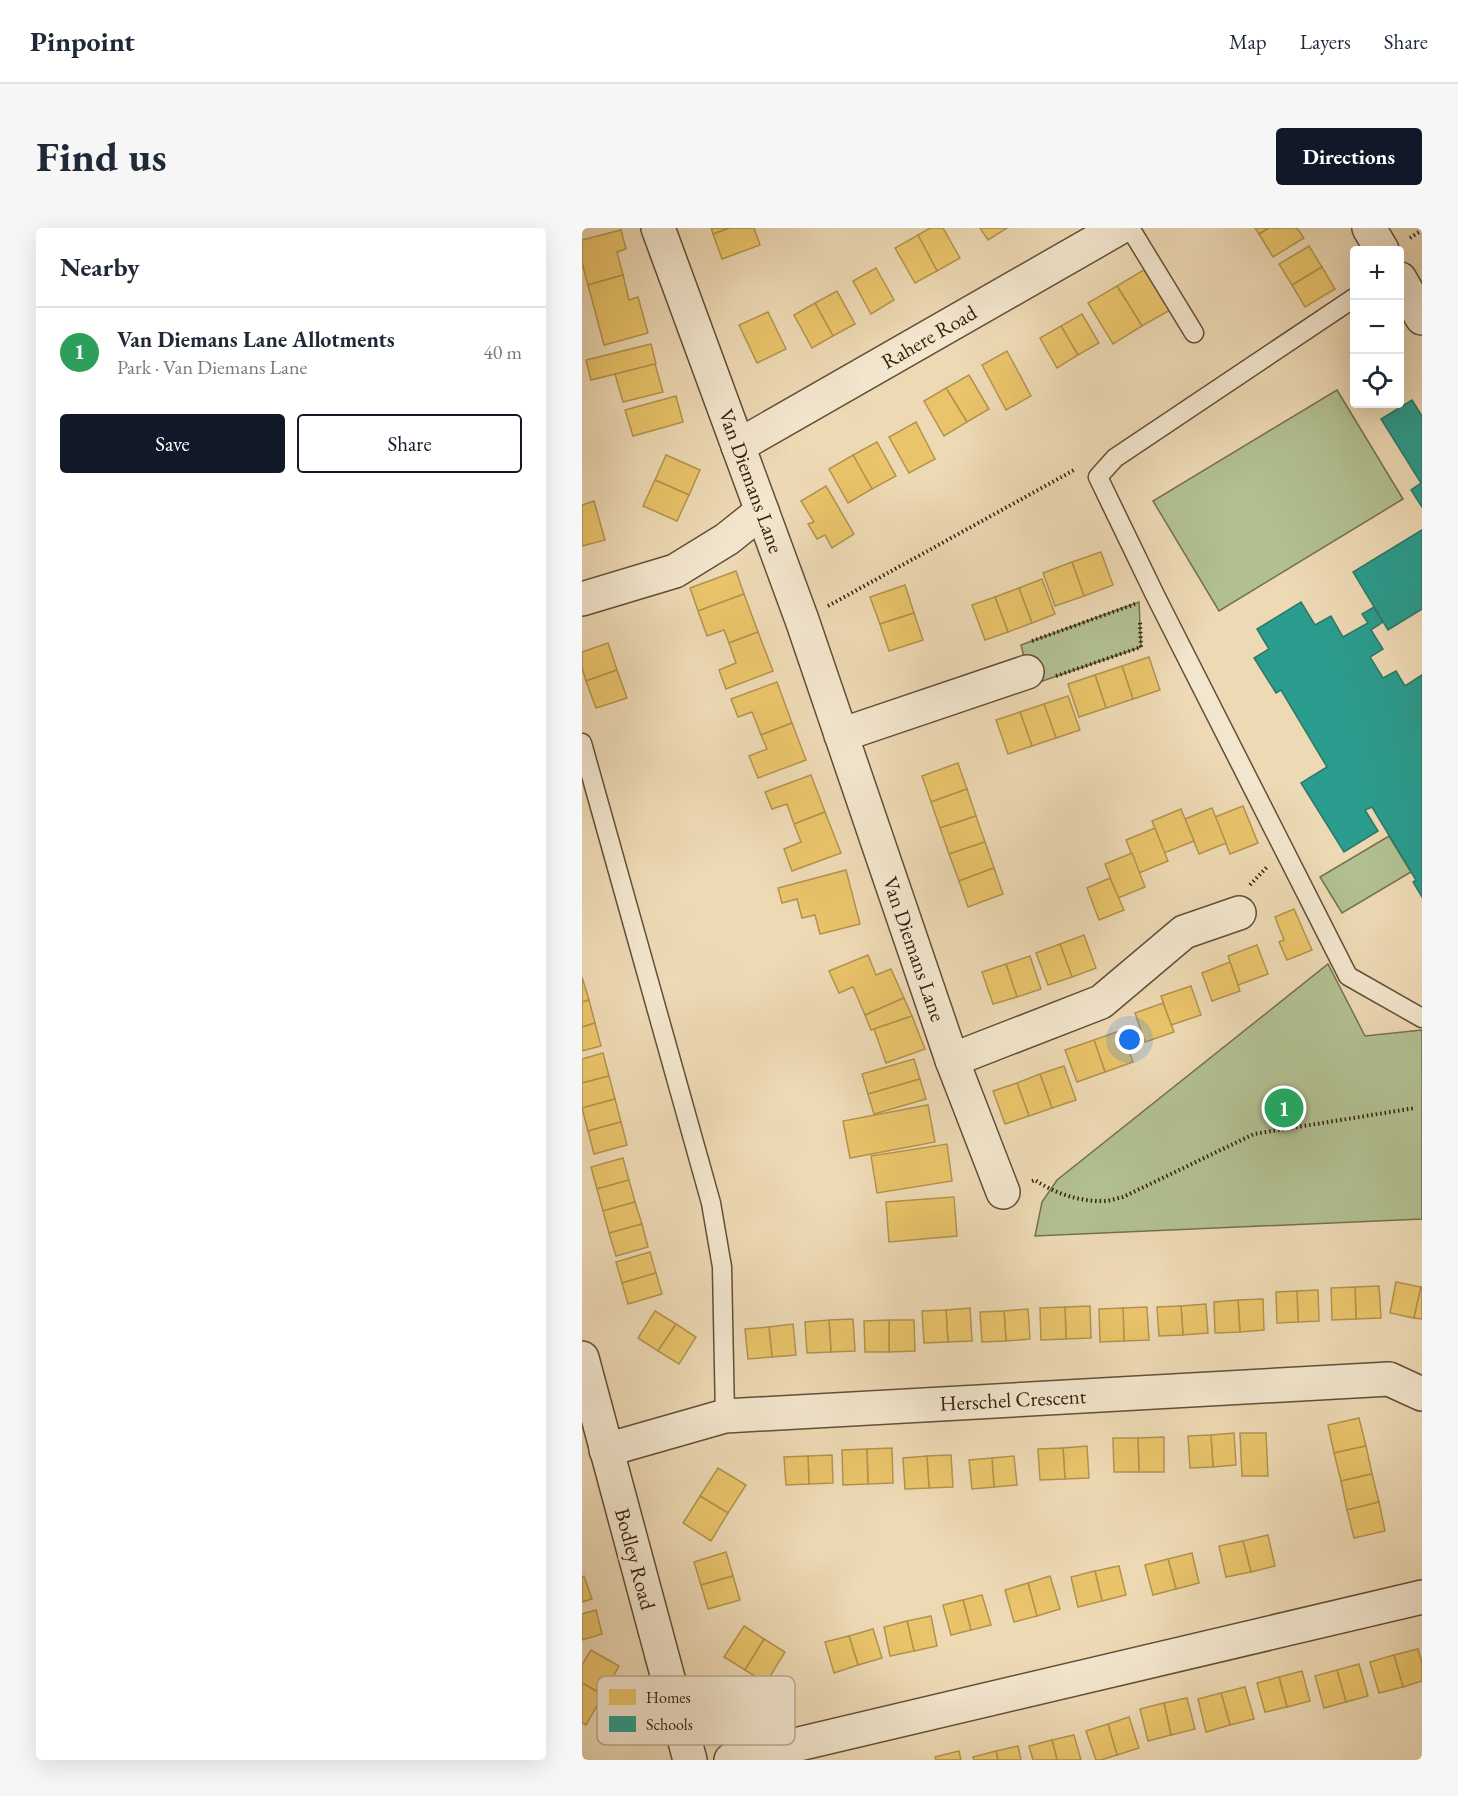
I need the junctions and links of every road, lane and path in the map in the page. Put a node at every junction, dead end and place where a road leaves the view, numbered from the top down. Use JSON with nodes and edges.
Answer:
{"nodes":[{"id":1,"x":658,"y":228,"type":"edge"},
{"id":2,"x":1119,"y":228,"type":"edge"},
{"id":3,"x":1131,"y":228,"type":"edge"},
{"id":4,"x":1369,"y":228,"type":"edge"},
{"id":5,"x":1380,"y":246,"type":"edge"},
{"id":6,"x":1404,"y":286,"type":"edge"},
{"id":7,"x":1351,"y":300,"type":"edge"},
{"id":8,"x":1422,"y":318,"type":"edge"},
{"id":9,"x":1194,"y":333,"type":"dead end"},
{"id":10,"x":738,"y":446,"type":"junction"},
{"id":11,"x":1098,"y":477,"type":"junction"},
{"id":12,"x":762,"y":511,"type":"junction"},
{"id":13,"x":582,"y":599,"type":"edge"},
{"id":14,"x":1147,"y":599,"type":"junction"},
{"id":15,"x":802,"y":620,"type":"junction"},
{"id":16,"x":1027,"y":672,"type":"junction"},
{"id":17,"x":841,"y":735,"type":"junction"},
{"id":18,"x":582,"y":743,"type":"edge"},
{"id":19,"x":1283,"y":849,"type":"junction"},
{"id":20,"x":1239,"y":913,"type":"joint"},
{"id":21,"x":1422,"y":1018,"type":"edge"},
{"id":22,"x":952,"y":1060,"type":"junction"},
{"id":23,"x":1415,"y":1108,"type":"dead end"},
{"id":24,"x":1050,"y":1190,"type":"dead end"},
{"id":25,"x":1003,"y":1192,"type":"dead end"},
{"id":26,"x":582,"y":1358,"type":"edge"},
{"id":27,"x":1422,"y":1394,"type":"edge"},
{"id":28,"x":725,"y":1416,"type":"junction"},
{"id":29,"x":606,"y":1450,"type":"junction"},
{"id":30,"x":1422,"y":1597,"type":"edge"},
{"id":31,"x":667,"y":1676,"type":"edge"},
{"id":32,"x":686,"y":1745,"type":"edge"},
{"id":33,"x":795,"y":1745,"type":"edge"},
{"id":34,"x":795,"y":1745,"type":"edge"},
{"id":35,"x":690,"y":1760,"type":"edge"},
{"id":36,"x":731,"y":1760,"type":"edge"}],
"edges":[{"from":1,"to":10,"type":"street","name":"Van Diemans Lane"},
{"from":2,"to":10,"type":"street","name":"Rahere Road"},
{"from":3,"to":9,"type":"lane"},
{"from":4,"to":5,"type":"street"},
{"from":6,"to":8,"type":"street"},
{"from":7,"to":11,"type":"lane"},
{"from":10,"to":12,"type":"street","name":"Van Diemans Lane"},
{"from":11,"to":14,"type":"lane"},
{"from":11,"to":15,"type":"path"},
{"from":12,"to":13,"type":"street"},
{"from":12,"to":15,"type":"street","name":"Van Diemans Lane"},
{"from":14,"to":16,"type":"path"},
{"from":14,"to":16,"type":"path"},
{"from":14,"to":19,"type":"lane"},
{"from":15,"to":17,"type":"street","name":"Van Diemans Lane"},
{"from":16,"to":17,"type":"street"},
{"from":17,"to":22,"type":"street","name":"Van Diemans Lane"},
{"from":18,"to":28,"type":"lane"},
{"from":19,"to":20,"type":"path"},
{"from":19,"to":21,"type":"lane"},
{"from":20,"to":22,"type":"street"},
{"from":22,"to":25,"type":"street","name":"Van Diemans Lane"},
{"from":23,"to":24,"type":"path"},
{"from":26,"to":29,"type":"street","name":"Bodley Road"},
{"from":27,"to":28,"type":"street","name":"Herschel Crescent"},
{"from":28,"to":29,"type":"street","name":"Herschel Crescent"},
{"from":29,"to":31,"type":"street","name":"Bodley Road"},
{"from":30,"to":34,"type":"street"},
{"from":32,"to":35,"type":"street","name":"Bodley Road"},
{"from":33,"to":36,"type":"street"}]}
